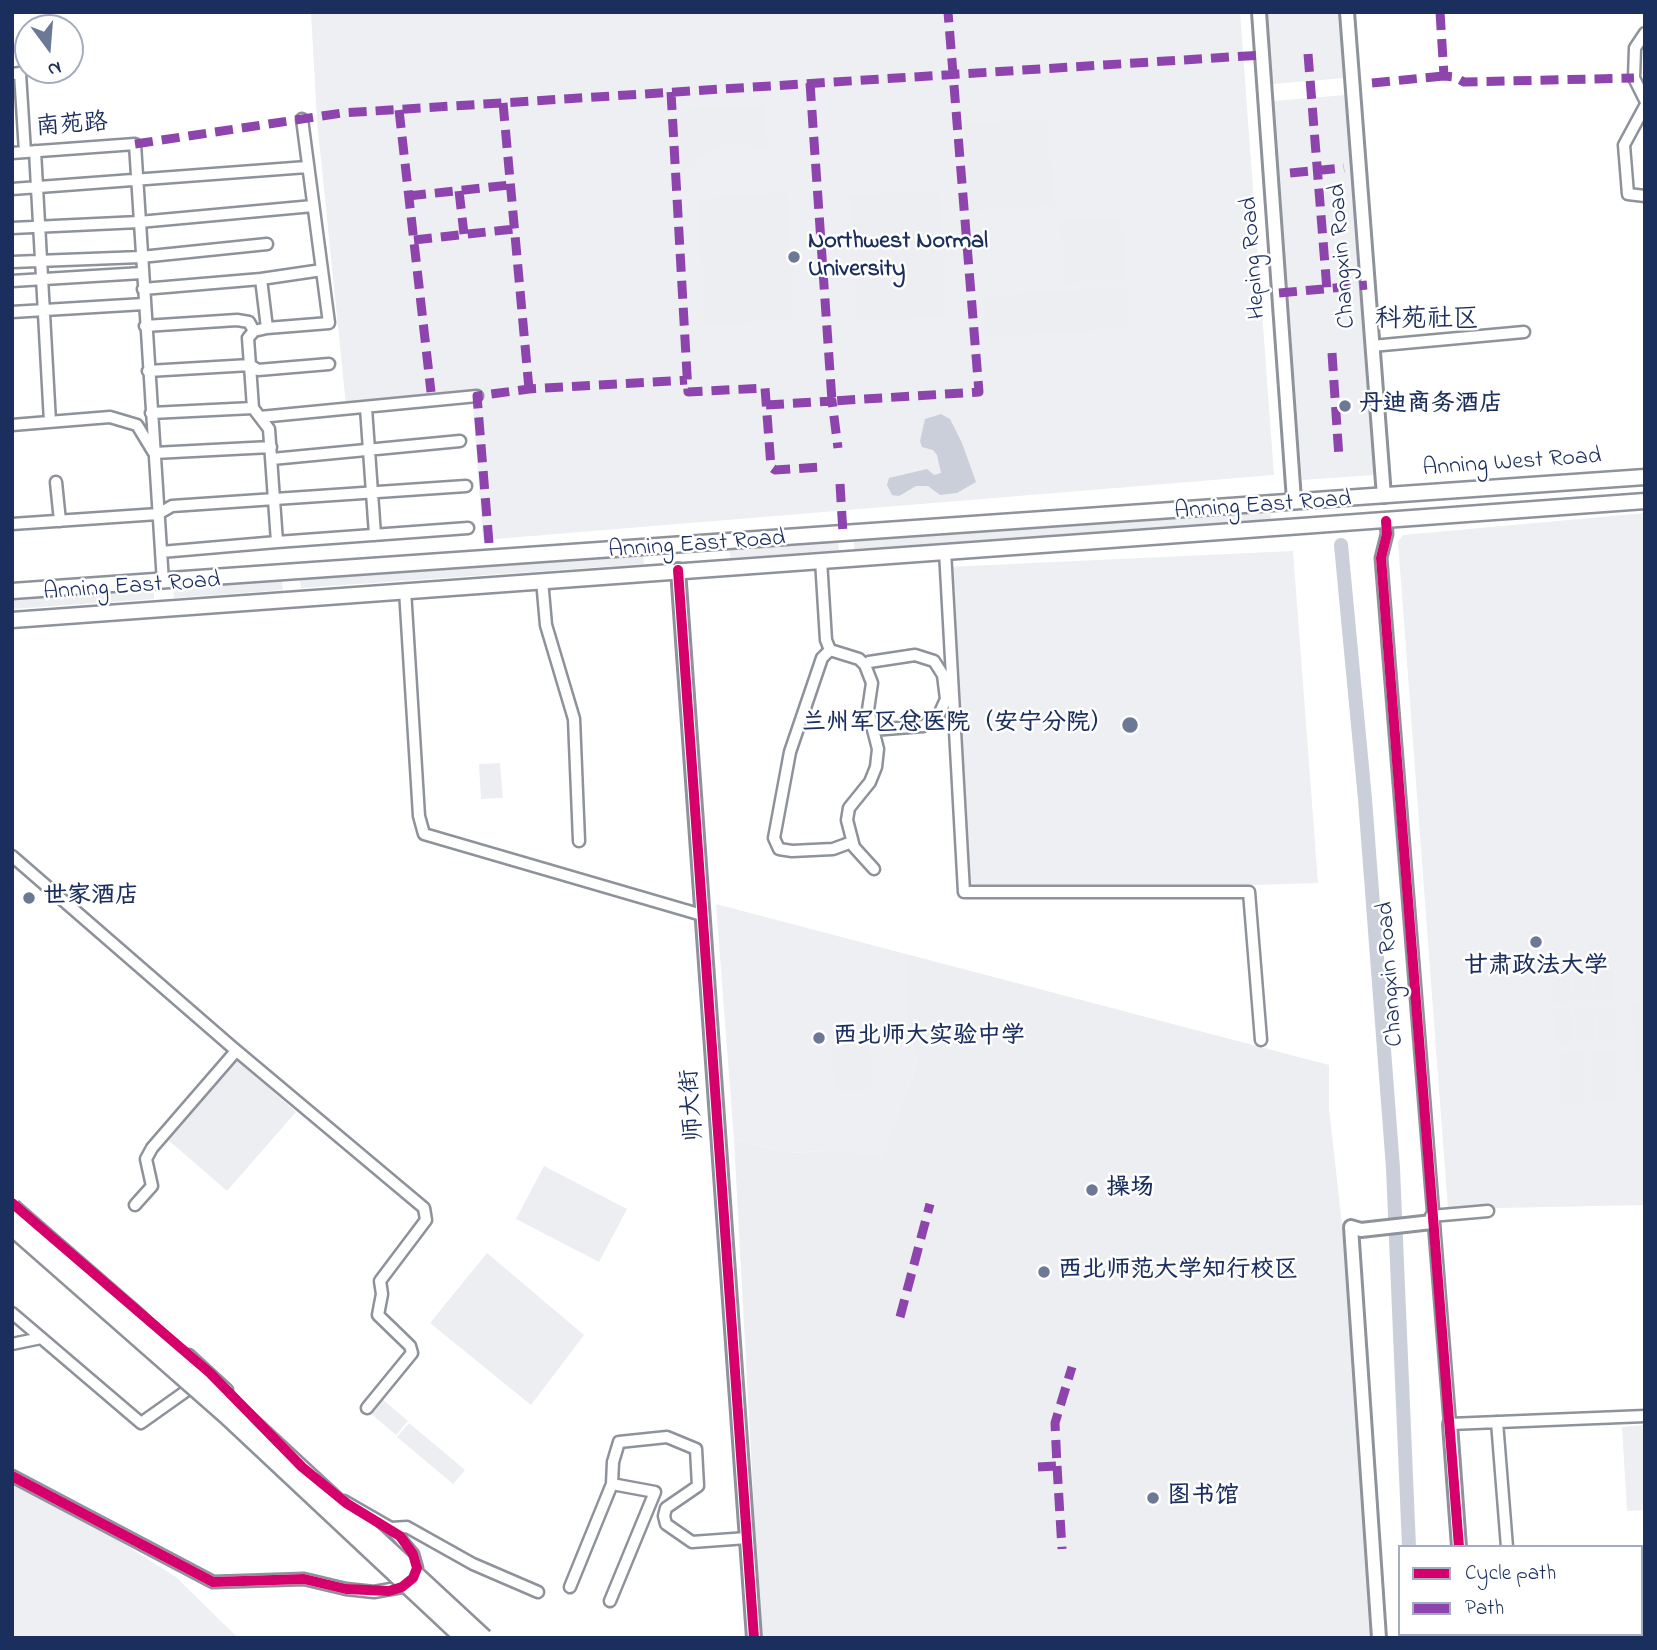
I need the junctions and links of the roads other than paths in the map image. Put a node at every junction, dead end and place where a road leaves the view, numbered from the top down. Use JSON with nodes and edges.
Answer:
{"nodes":[{"id":1,"x":1259,"y":12,"type":"edge"},
{"id":2,"x":1348,"y":12,"type":"edge"},
{"id":3,"x":1645,"y":33,"type":"edge"},
{"id":4,"x":12,"y":74,"type":"edge"},
{"id":5,"x":1645,"y":100,"type":"edge"},
{"id":6,"x":1645,"y":106,"type":"edge"},
{"id":7,"x":302,"y":119,"type":"dead end"},
{"id":8,"x":30,"y":151,"type":"junction"},
{"id":9,"x":12,"y":153,"type":"edge"},
{"id":10,"x":307,"y":167,"type":"junction"},
{"id":11,"x":137,"y":181,"type":"junction"},
{"id":12,"x":37,"y":187,"type":"junction"},
{"id":13,"x":12,"y":189,"type":"edge"},
{"id":14,"x":1645,"y":196,"type":"edge"},
{"id":15,"x":313,"y":206,"type":"junction"},
{"id":16,"x":139,"y":222,"type":"junction"},
{"id":17,"x":39,"y":227,"type":"junction"},
{"id":18,"x":12,"y":228,"type":"edge"},
{"id":19,"x":267,"y":244,"type":"dead end"},
{"id":20,"x":141,"y":257,"type":"junction"},
{"id":21,"x":41,"y":261,"type":"junction"},
{"id":22,"x":12,"y":262,"type":"edge"},
{"id":23,"x":322,"y":270,"type":"junction"},
{"id":24,"x":142,"y":274,"type":"junction"},
{"id":25,"x":261,"y":279,"type":"junction"},
{"id":26,"x":43,"y":280,"type":"junction"},
{"id":27,"x":12,"y":281,"type":"edge"},
{"id":28,"x":143,"y":289,"type":"junction"},
{"id":29,"x":144,"y":304,"type":"junction"},
{"id":30,"x":44,"y":310,"type":"junction"},
{"id":31,"x":12,"y":312,"type":"edge"},
{"id":32,"x":145,"y":326,"type":"junction"},
{"id":33,"x":267,"y":328,"type":"junction"},
{"id":34,"x":254,"y":331,"type":"junction"},
{"id":35,"x":1524,"y":332,"type":"dead end"},
{"id":36,"x":1372,"y":346,"type":"junction"},
{"id":37,"x":329,"y":364,"type":"dead end"},
{"id":38,"x":250,"y":365,"type":"junction"},
{"id":39,"x":148,"y":371,"type":"junction"},
{"id":40,"x":477,"y":396,"type":"dead end"},
{"id":41,"x":253,"y":408,"type":"junction"},
{"id":42,"x":366,"y":408,"type":"junction"},
{"id":43,"x":151,"y":413,"type":"junction"},
{"id":44,"x":260,"y":417,"type":"junction"},
{"id":45,"x":50,"y":422,"type":"junction"},
{"id":46,"x":12,"y":425,"type":"edge"},
{"id":47,"x":460,"y":441,"type":"dead end"},
{"id":48,"x":271,"y":447,"type":"junction"},
{"id":49,"x":369,"y":450,"type":"junction"},
{"id":50,"x":154,"y":453,"type":"junction"},
{"id":51,"x":272,"y":459,"type":"junction"},
{"id":52,"x":1645,"y":477,"type":"edge"},
{"id":53,"x":56,"y":482,"type":"dead end"},
{"id":54,"x":466,"y":486,"type":"dead end"},
{"id":55,"x":372,"y":492,"type":"junction"},
{"id":56,"x":1384,"y":496,"type":"junction"},
{"id":57,"x":274,"y":500,"type":"junction"},
{"id":58,"x":1294,"y":500,"type":"junction"},
{"id":59,"x":1645,"y":501,"type":"edge"},
{"id":60,"x":158,"y":514,"type":"junction"},
{"id":61,"x":1072,"y":516,"type":"junction"},
{"id":62,"x":60,"y":521,"type":"junction"},
{"id":63,"x":1386,"y":521,"type":"junction"},
{"id":64,"x":12,"y":524,"type":"edge"},
{"id":65,"x":468,"y":528,"type":"dead end"},
{"id":66,"x":375,"y":535,"type":"junction"},
{"id":67,"x":277,"y":542,"type":"junction"},
{"id":68,"x":1075,"y":542,"type":"junction"},
{"id":69,"x":944,"y":551,"type":"junction"},
{"id":70,"x":161,"y":552,"type":"junction"},
{"id":71,"x":821,"y":560,"type":"junction"},
{"id":72,"x":678,"y":570,"type":"junction"},
{"id":73,"x":542,"y":580,"type":"junction"},
{"id":74,"x":163,"y":582,"type":"junction"},
{"id":75,"x":405,"y":590,"type":"junction"},
{"id":76,"x":12,"y":592,"type":"edge"},
{"id":77,"x":12,"y":620,"type":"edge"},
{"id":78,"x":830,"y":650,"type":"junction"},
{"id":79,"x":865,"y":665,"type":"junction"},
{"id":80,"x":873,"y":730,"type":"junction"},
{"id":81,"x":579,"y":841,"type":"dead end"},
{"id":82,"x":852,"y":842,"type":"junction"},
{"id":83,"x":12,"y":856,"type":"edge"},
{"id":84,"x":874,"y":869,"type":"dead end"},
{"id":85,"x":702,"y":915,"type":"junction"},
{"id":86,"x":1261,"y":1040,"type":"dead end"},
{"id":87,"x":236,"y":1051,"type":"junction"},
{"id":88,"x":12,"y":1203,"type":"edge"},
{"id":89,"x":135,"y":1205,"type":"dead end"},
{"id":90,"x":12,"y":1208,"type":"edge"},
{"id":91,"x":1488,"y":1211,"type":"dead end"},
{"id":92,"x":1431,"y":1219,"type":"junction"},
{"id":93,"x":12,"y":1227,"type":"edge"},
{"id":94,"x":12,"y":1313,"type":"edge"},
{"id":95,"x":41,"y":1338,"type":"junction"},
{"id":96,"x":12,"y":1344,"type":"edge"},
{"id":97,"x":211,"y":1373,"type":"junction"},
{"id":98,"x":367,"y":1408,"type":"dead end"},
{"id":99,"x":1645,"y":1416,"type":"edge"},
{"id":100,"x":1497,"y":1422,"type":"junction"},
{"id":101,"x":1450,"y":1424,"type":"junction"},
{"id":102,"x":12,"y":1476,"type":"edge"},
{"id":103,"x":612,"y":1484,"type":"junction"},
{"id":104,"x":391,"y":1528,"type":"junction"},
{"id":105,"x":747,"y":1538,"type":"junction"},
{"id":106,"x":1459,"y":1545,"type":"edge"},
{"id":107,"x":1507,"y":1545,"type":"edge"},
{"id":108,"x":570,"y":1587,"type":"dead end"},
{"id":109,"x":538,"y":1592,"type":"dead end"},
{"id":110,"x":610,"y":1601,"type":"dead end"},
{"id":111,"x":464,"y":1638,"type":"edge"},
{"id":112,"x":484,"y":1638,"type":"edge"},
{"id":113,"x":754,"y":1638,"type":"edge"},
{"id":114,"x":1379,"y":1638,"type":"edge"}],
"edges":[{"from":1,"to":58,"type":"street","name":"Heping Road"},
{"from":2,"to":36,"type":"street","name":"Changxin Road"},
{"from":3,"to":5,"type":"street"},
{"from":4,"to":8,"type":"street"},
{"from":6,"to":14,"type":"street"},
{"from":7,"to":10,"type":"street"},
{"from":8,"to":9,"type":"street","name":"南苑路"},
{"from":8,"to":11,"type":"street","name":"南苑路"},
{"from":8,"to":12,"type":"street"},
{"from":10,"to":11,"type":"street"},
{"from":10,"to":15,"type":"street"},
{"from":11,"to":12,"type":"street"},
{"from":11,"to":16,"type":"street"},
{"from":12,"to":13,"type":"street"},
{"from":12,"to":17,"type":"street"},
{"from":15,"to":16,"type":"street"},
{"from":15,"to":23,"type":"street"},
{"from":16,"to":17,"type":"street"},
{"from":16,"to":20,"type":"street"},
{"from":17,"to":18,"type":"street"},
{"from":17,"to":21,"type":"street"},
{"from":19,"to":20,"type":"street"},
{"from":20,"to":21,"type":"street"},
{"from":20,"to":24,"type":"street"},
{"from":21,"to":22,"type":"street"},
{"from":21,"to":26,"type":"street"},
{"from":23,"to":25,"type":"street"},
{"from":23,"to":33,"type":"street"},
{"from":24,"to":26,"type":"street"},
{"from":24,"to":28,"type":"street"},
{"from":25,"to":28,"type":"street"},
{"from":25,"to":33,"type":"street"},
{"from":26,"to":27,"type":"street"},
{"from":26,"to":30,"type":"street"},
{"from":28,"to":29,"type":"street"},
{"from":29,"to":30,"type":"street"},
{"from":29,"to":32,"type":"street"},
{"from":30,"to":31,"type":"street"},
{"from":30,"to":45,"type":"street"},
{"from":32,"to":34,"type":"street"},
{"from":32,"to":39,"type":"street"},
{"from":33,"to":34,"type":"street"},
{"from":34,"to":38,"type":"street"},
{"from":35,"to":36,"type":"street"},
{"from":36,"to":56,"type":"street","name":"Changxin Road"},
{"from":37,"to":38,"type":"street"},
{"from":38,"to":39,"type":"street"},
{"from":38,"to":41,"type":"street"},
{"from":39,"to":43,"type":"street"},
{"from":40,"to":42,"type":"street"},
{"from":41,"to":43,"type":"street"},
{"from":41,"to":44,"type":"street"},
{"from":42,"to":44,"type":"street"},
{"from":42,"to":49,"type":"street"},
{"from":43,"to":50,"type":"street"},
{"from":44,"to":48,"type":"street"},
{"from":45,"to":46,"type":"street"},
{"from":45,"to":50,"type":"street"},
{"from":47,"to":49,"type":"street"},
{"from":48,"to":50,"type":"street"},
{"from":48,"to":51,"type":"street"},
{"from":49,"to":51,"type":"street"},
{"from":49,"to":55,"type":"street"},
{"from":50,"to":60,"type":"street"},
{"from":51,"to":57,"type":"street"},
{"from":52,"to":56,"type":"main road","name":"Anning West Road"},
{"from":53,"to":62,"type":"street"},
{"from":54,"to":55,"type":"street"},
{"from":55,"to":57,"type":"street"},
{"from":55,"to":66,"type":"street"},
{"from":56,"to":58,"type":"main road","name":"Anning East Road"},
{"from":57,"to":60,"type":"street"},
{"from":57,"to":67,"type":"street"},
{"from":58,"to":61,"type":"main road","name":"Anning East Road"},
{"from":59,"to":63,"type":"main road","name":"Anning West Road"},
{"from":60,"to":62,"type":"street"},
{"from":60,"to":70,"type":"street"},
{"from":61,"to":68,"type":"main road"},
{"from":61,"to":74,"type":"main road","name":"Anning East Road"},
{"from":62,"to":64,"type":"street"},
{"from":63,"to":68,"type":"main road","name":"Anning East Road"},
{"from":63,"to":92,"type":"street","name":"Changxin Road"},
{"from":65,"to":66,"type":"street"},
{"from":66,"to":67,"type":"street"},
{"from":67,"to":70,"type":"street"},
{"from":68,"to":69,"type":"main road","name":"Anning East Road"},
{"from":69,"to":71,"type":"main road","name":"Anning East Road"},
{"from":69,"to":86,"type":"street"},
{"from":70,"to":74,"type":"street"},
{"from":71,"to":72,"type":"main road","name":"Anning East Road"},
{"from":71,"to":78,"type":"street"},
{"from":72,"to":73,"type":"main road","name":"Anning East Road"},
{"from":72,"to":85,"type":"street","name":"师大街"},
{"from":73,"to":75,"type":"main road","name":"Anning East Road"},
{"from":73,"to":81,"type":"street"},
{"from":74,"to":76,"type":"main road","name":"Anning East Road"},
{"from":75,"to":77,"type":"main road","name":"Anning East Road"},
{"from":75,"to":85,"type":"street"},
{"from":78,"to":79,"type":"street"},
{"from":78,"to":82,"type":"street"},
{"from":79,"to":80,"type":"street"},
{"from":79,"to":80,"type":"street"},
{"from":80,"to":82,"type":"street"},
{"from":82,"to":84,"type":"street"},
{"from":83,"to":87,"type":"street"},
{"from":85,"to":105,"type":"street","name":"师大街"},
{"from":87,"to":89,"type":"street"},
{"from":87,"to":98,"type":"street"},
{"from":88,"to":97,"type":"street"},
{"from":90,"to":112,"type":"highway","bridge":true},
{"from":91,"to":92,"type":"street"},
{"from":92,"to":101,"type":"street","name":"Changxin Road"},
{"from":92,"to":114,"type":"street"},
{"from":93,"to":111,"type":"highway","bridge":true},
{"from":94,"to":95,"type":"street"},
{"from":95,"to":96,"type":"street"},
{"from":95,"to":97,"type":"street"},
{"from":97,"to":104,"type":"street"},
{"from":99,"to":100,"type":"street"},
{"from":100,"to":101,"type":"street"},
{"from":100,"to":107,"type":"street"},
{"from":101,"to":106,"type":"street"},
{"from":102,"to":104,"type":"street"},
{"from":103,"to":105,"type":"street"},
{"from":103,"to":108,"type":"street"},
{"from":103,"to":110,"type":"street"},
{"from":104,"to":109,"type":"street"},
{"from":105,"to":113,"type":"street","name":"师大街"}]}
